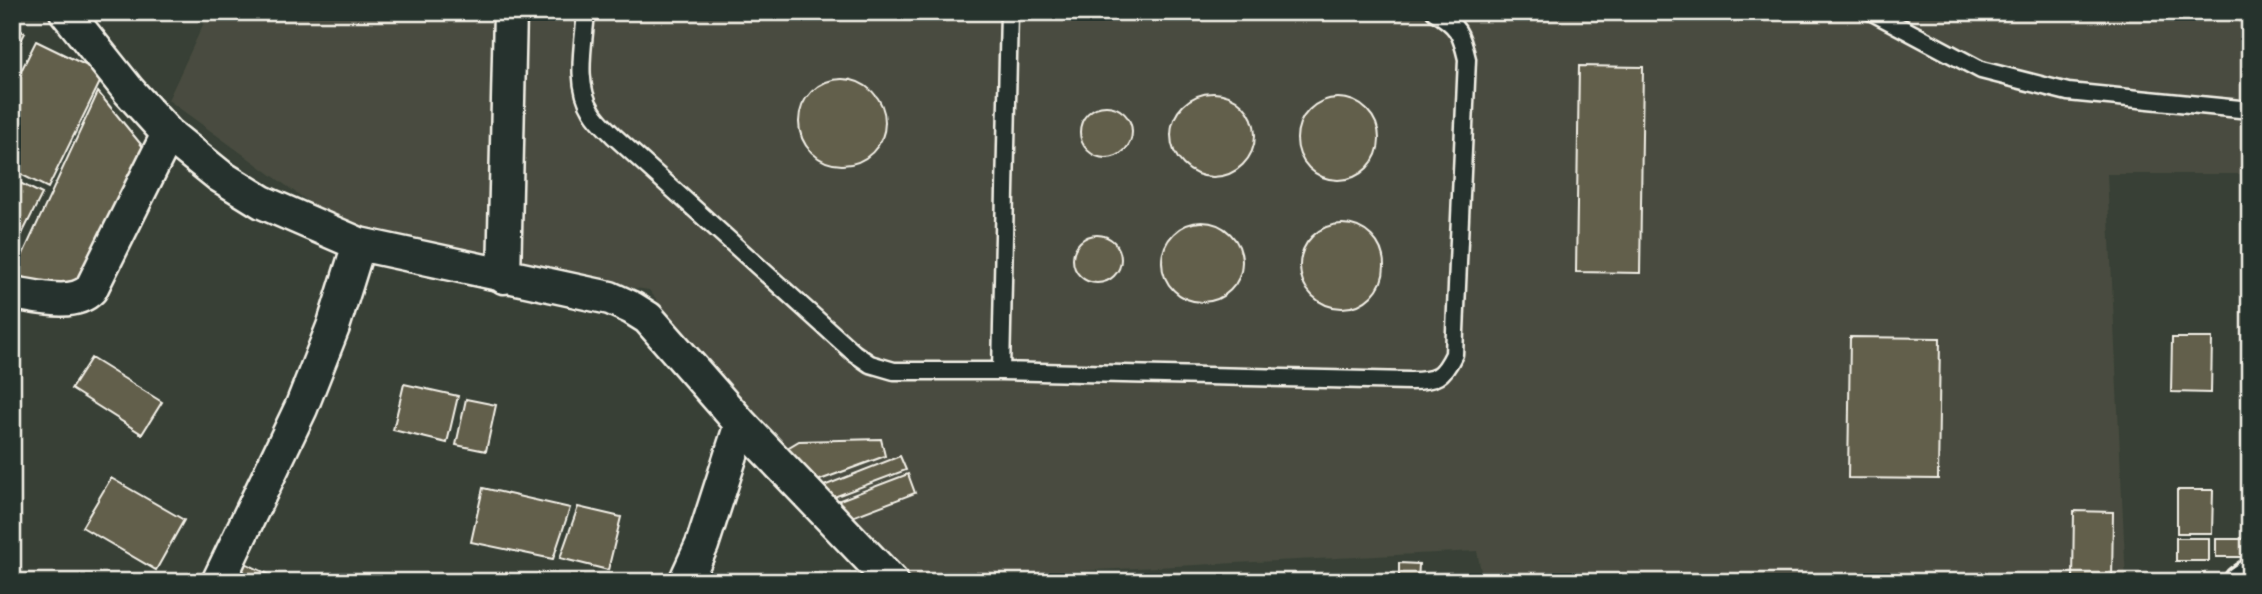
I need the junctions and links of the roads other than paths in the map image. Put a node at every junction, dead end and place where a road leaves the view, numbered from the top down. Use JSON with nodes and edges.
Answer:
{"nodes":[{"id":1,"x":510,"y":12,"type":"edge"},
{"id":2,"x":586,"y":12,"type":"edge"},
{"id":3,"x":1009,"y":12,"type":"edge"},
{"id":4,"x":1435,"y":12,"type":"edge"},
{"id":5,"x":1872,"y":12,"type":"edge"},
{"id":6,"x":80,"y":19,"type":"edge"},
{"id":7,"x":2250,"y":110,"type":"edge"},
{"id":8,"x":168,"y":134,"type":"junction"},
{"id":9,"x":359,"y":244,"type":"junction"},
{"id":10,"x":504,"y":277,"type":"junction"},
{"id":11,"x":12,"y":293,"type":"edge"},
{"id":12,"x":1001,"y":371,"type":"junction"},
{"id":13,"x":741,"y":424,"type":"junction"},
{"id":14,"x":2250,"y":575,"type":"edge"},
{"id":15,"x":218,"y":582,"type":"edge"},
{"id":16,"x":685,"y":582,"type":"edge"},
{"id":17,"x":891,"y":582,"type":"edge"},
{"id":18,"x":2240,"y":582,"type":"edge"}],
"edges":[{"from":1,"to":10,"type":"street"},
{"from":2,"to":12,"type":"lane"},
{"from":3,"to":12,"type":"lane"},
{"from":4,"to":12,"type":"lane"},
{"from":5,"to":7,"type":"lane"},
{"from":6,"to":8,"type":"street"},
{"from":8,"to":9,"type":"street"},
{"from":8,"to":11,"type":"street"},
{"from":9,"to":10,"type":"street"},
{"from":9,"to":15,"type":"street"},
{"from":10,"to":13,"type":"street"},
{"from":13,"to":16,"type":"street"},
{"from":13,"to":17,"type":"street"},
{"from":14,"to":18,"type":"street"}]}
